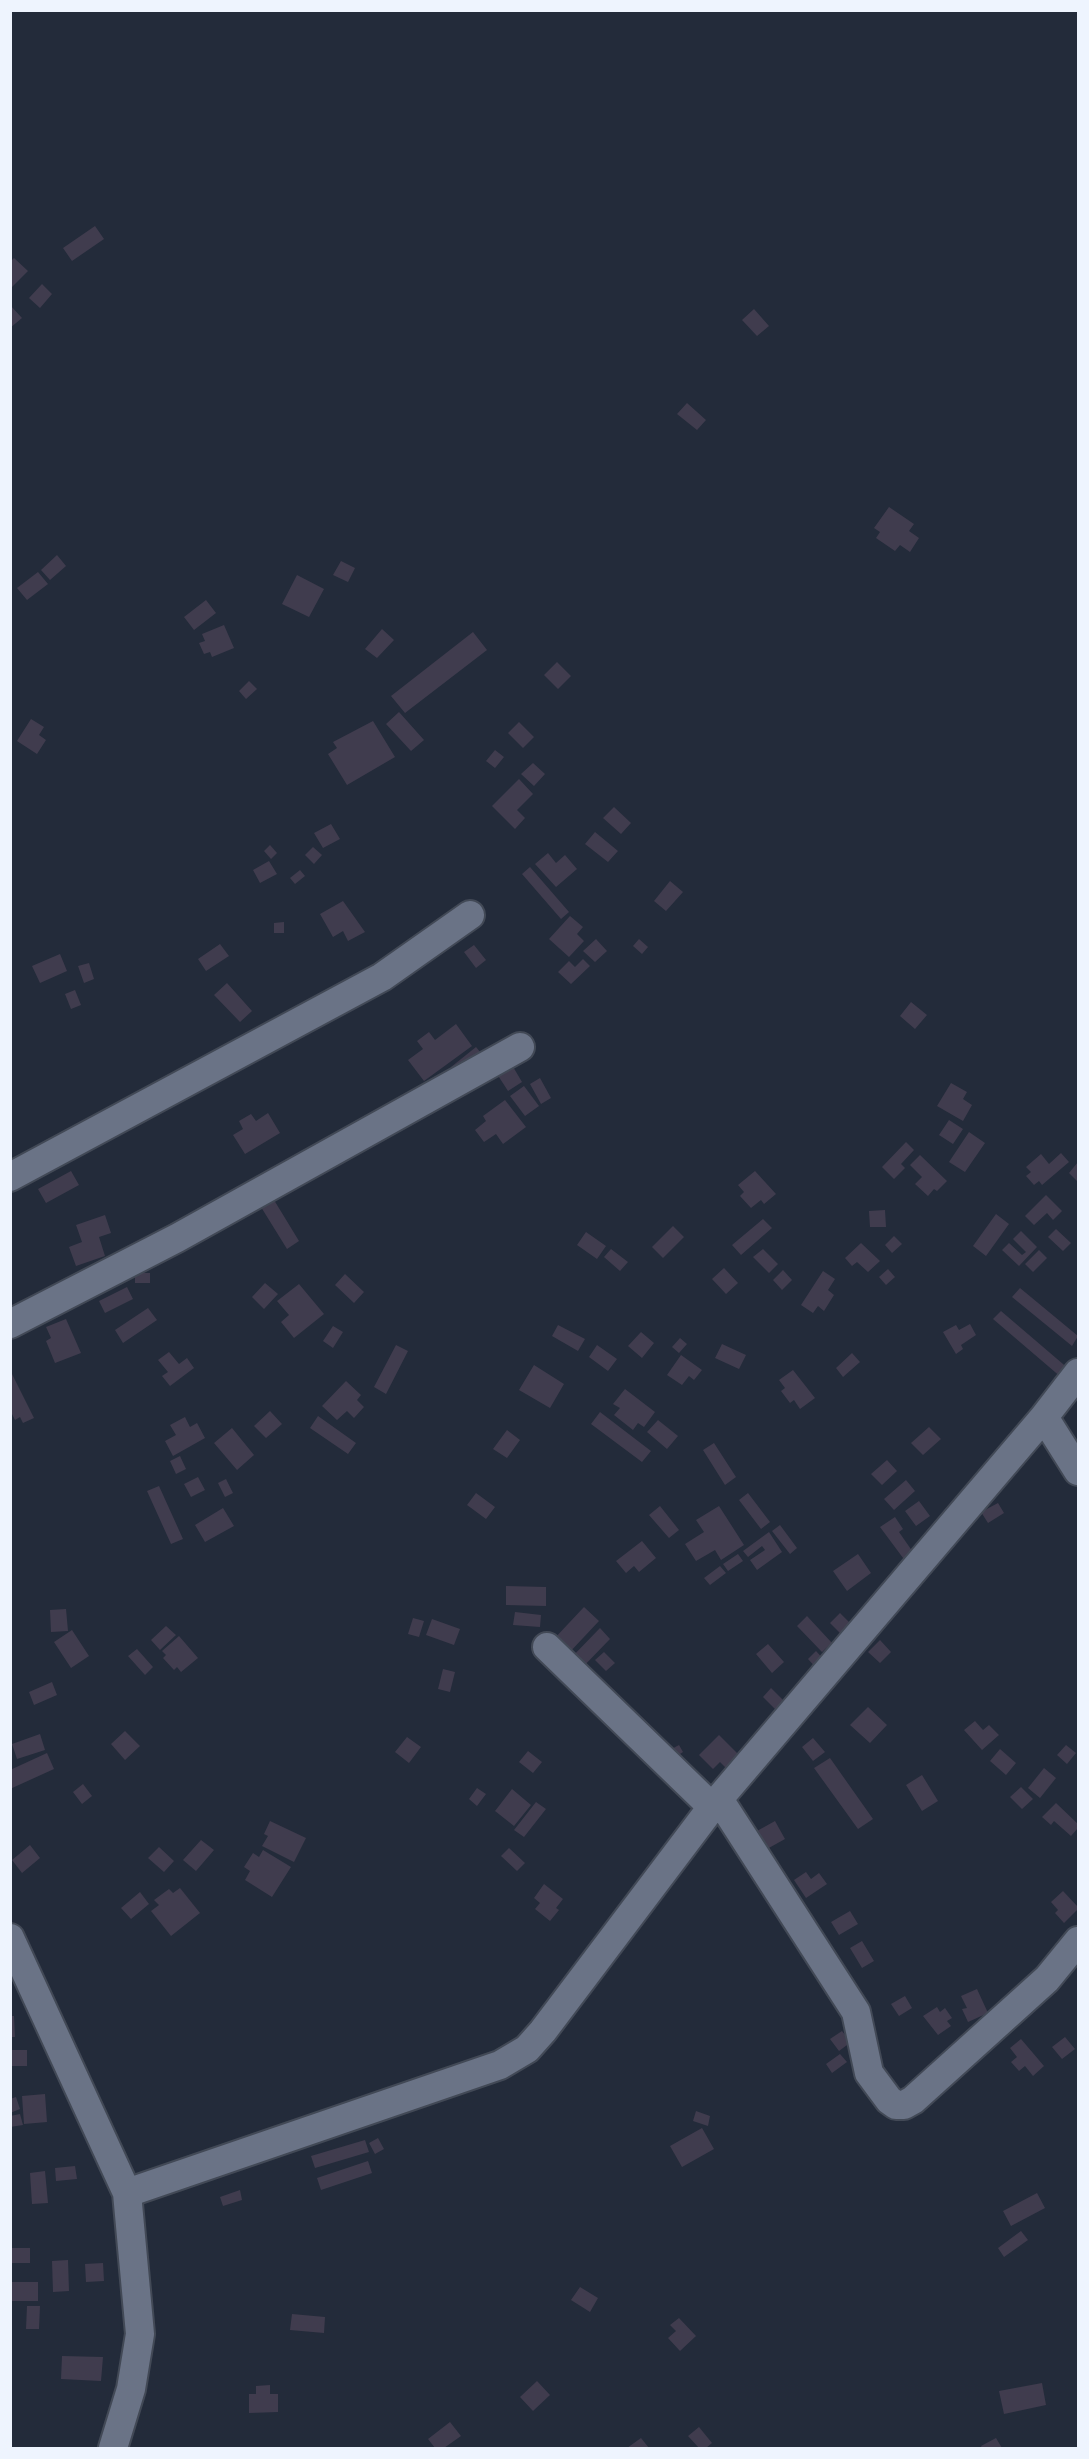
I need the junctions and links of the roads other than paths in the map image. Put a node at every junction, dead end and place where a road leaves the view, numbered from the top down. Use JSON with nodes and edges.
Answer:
{"nodes":[{"id":1,"x":470,"y":915,"type":"dead end"},
{"id":2,"x":520,"y":1047,"type":"dead end"},
{"id":3,"x":10,"y":1177,"type":"edge"},
{"id":4,"x":10,"y":1324,"type":"edge"},
{"id":5,"x":1078,"y":1373,"type":"edge"},
{"id":6,"x":1044,"y":1417,"type":"junction"},
{"id":7,"x":1078,"y":1471,"type":"edge"},
{"id":8,"x":547,"y":1647,"type":"dead end"},
{"id":9,"x":715,"y":1803,"type":"junction"},
{"id":10,"x":10,"y":1938,"type":"edge"},
{"id":11,"x":1078,"y":1941,"type":"edge"},
{"id":12,"x":127,"y":2193,"type":"junction"},
{"id":13,"x":113,"y":2448,"type":"edge"}],
"edges":[{"from":1,"to":3,"type":"street"},
{"from":2,"to":4,"type":"street"},
{"from":5,"to":6,"type":"street"},
{"from":6,"to":7,"type":"street"},
{"from":6,"to":9,"type":"street"},
{"from":8,"to":9,"type":"street"},
{"from":9,"to":11,"type":"street"},
{"from":9,"to":12,"type":"street"},
{"from":10,"to":12,"type":"street"},
{"from":12,"to":13,"type":"street"}]}
